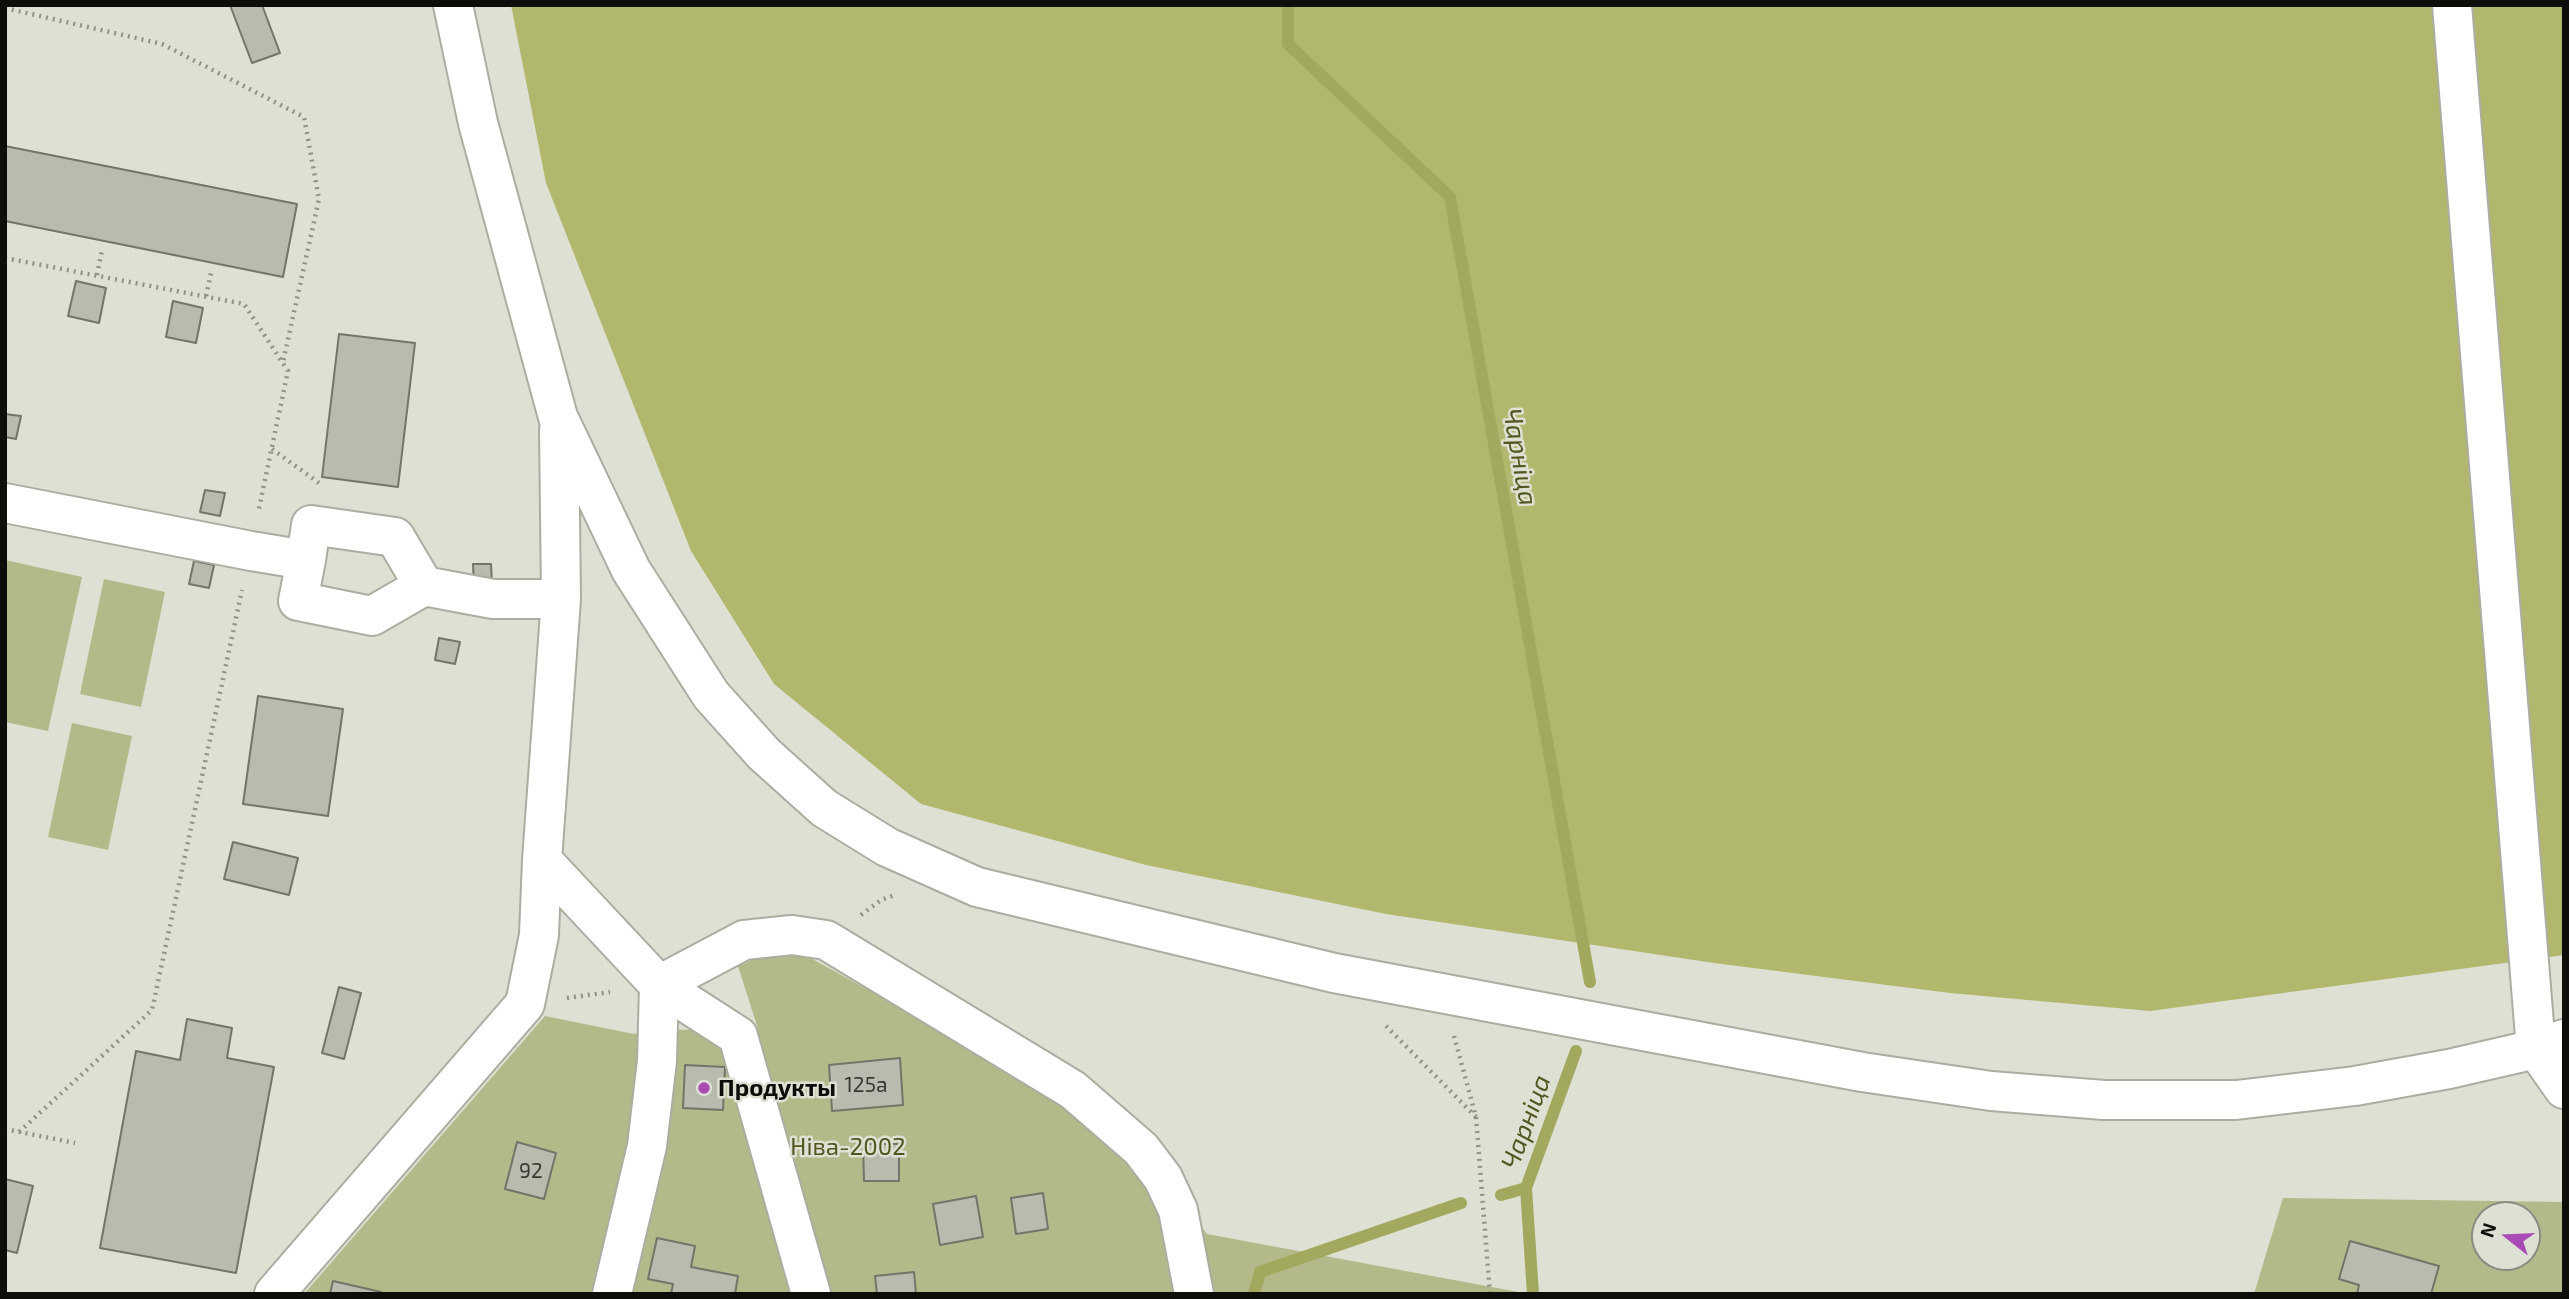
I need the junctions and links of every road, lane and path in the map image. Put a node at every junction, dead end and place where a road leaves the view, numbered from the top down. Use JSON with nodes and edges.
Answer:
{"nodes":[{"id":1,"x":453,"y":5,"type":"edge"},
{"id":2,"x":2452,"y":5,"type":"edge"},
{"id":3,"x":5,"y":8,"type":"edge"},
{"id":4,"x":102,"y":250,"type":"dead end"},
{"id":5,"x":5,"y":258,"type":"edge"},
{"id":6,"x":212,"y":269,"type":"dead end"},
{"id":7,"x":97,"y":275,"type":"junction"},
{"id":8,"x":206,"y":296,"type":"junction"},
{"id":9,"x":283,"y":363,"type":"junction"},
{"id":10,"x":558,"y":417,"type":"junction"},
{"id":11,"x":5,"y":503,"type":"edge"},
{"id":12,"x":251,"y":551,"type":"junction"},
{"id":13,"x":306,"y":560,"type":"junction"},
{"id":14,"x":425,"y":586,"type":"junction"},
{"id":15,"x":561,"y":599,"type":"junction"},
{"id":16,"x":542,"y":860,"type":"junction"},
{"id":17,"x":903,"y":893,"type":"dead end"},
{"id":18,"x":826,"y":940,"type":"junction"},
{"id":19,"x":659,"y":985,"type":"junction"},
{"id":20,"x":1443,"y":993,"type":"junction"},
{"id":21,"x":525,"y":1004,"type":"junction"},
{"id":22,"x":1381,"y":1021,"type":"dead end"},
{"id":23,"x":2550,"y":1044,"type":"edge"},
{"id":24,"x":2564,"y":1089,"type":"edge"},
{"id":25,"x":1476,"y":1117,"type":"junction"},
{"id":26,"x":5,"y":1129,"type":"edge"},
{"id":27,"x":19,"y":1132,"type":"junction"},
{"id":28,"x":75,"y":1143,"type":"dead end"},
{"id":29,"x":274,"y":1294,"type":"edge"},
{"id":30,"x":612,"y":1294,"type":"edge"},
{"id":31,"x":811,"y":1294,"type":"edge"},
{"id":32,"x":1194,"y":1294,"type":"edge"},
{"id":33,"x":1490,"y":1294,"type":"edge"}],
"edges":[{"from":1,"to":10,"type":"street"},
{"from":2,"to":23,"type":"street"},
{"from":3,"to":9,"type":"path"},
{"from":4,"to":7,"type":"path"},
{"from":5,"to":7,"type":"path"},
{"from":6,"to":8,"type":"path"},
{"from":7,"to":8,"type":"path"},
{"from":8,"to":9,"type":"path"},
{"from":9,"to":12,"type":"path"},
{"from":10,"to":15,"type":"street"},
{"from":10,"to":20,"type":"street"},
{"from":11,"to":12,"type":"street"},
{"from":12,"to":13,"type":"street"},
{"from":12,"to":27,"type":"path"},
{"from":13,"to":14,"type":"street"},
{"from":13,"to":14,"type":"street"},
{"from":14,"to":15,"type":"street"},
{"from":15,"to":16,"type":"street"},
{"from":16,"to":19,"type":"street"},
{"from":16,"to":21,"type":"street"},
{"from":17,"to":18,"type":"path"},
{"from":18,"to":19,"type":"street"},
{"from":18,"to":32,"type":"street"},
{"from":19,"to":21,"type":"path"},
{"from":19,"to":30,"type":"street"},
{"from":19,"to":31,"type":"street"},
{"from":20,"to":23,"type":"street"},
{"from":20,"to":25,"type":"path"},
{"from":21,"to":29,"type":"street"},
{"from":22,"to":25,"type":"path"},
{"from":23,"to":24,"type":"street"},
{"from":25,"to":33,"type":"path"},
{"from":26,"to":27,"type":"path"},
{"from":27,"to":28,"type":"path"}]}
